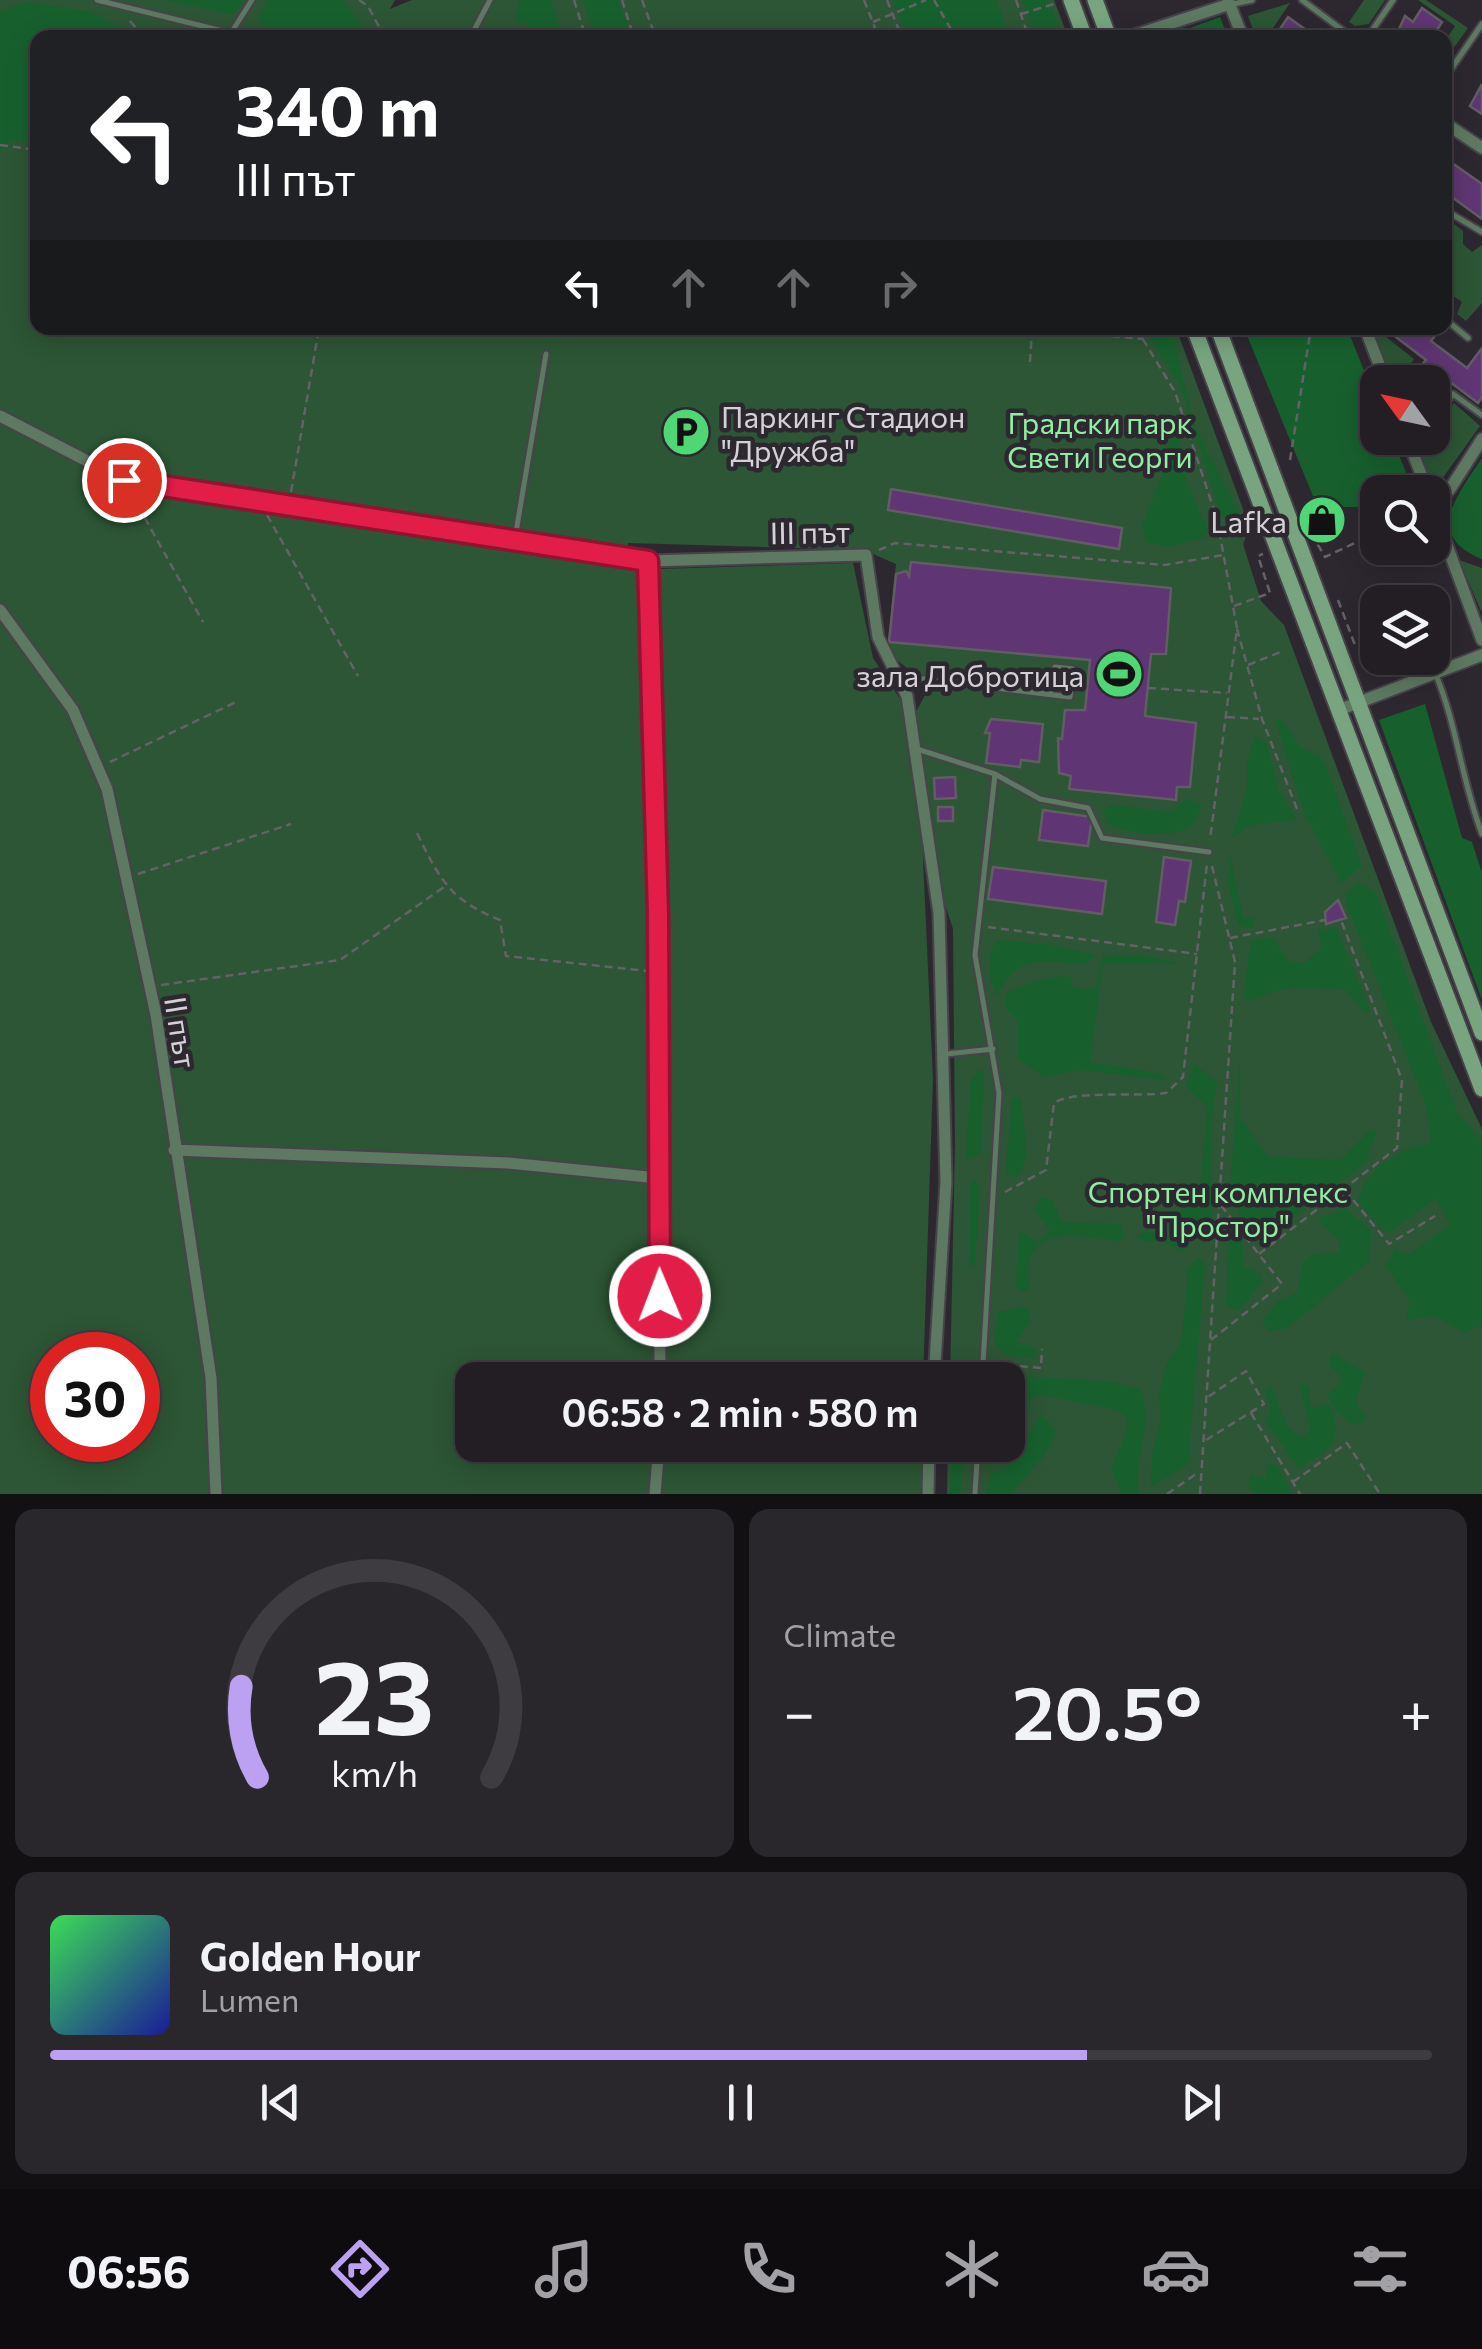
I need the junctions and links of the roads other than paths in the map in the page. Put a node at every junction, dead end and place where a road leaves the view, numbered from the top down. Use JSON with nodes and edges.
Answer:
{"nodes":[{"id":1,"x":97,"y":0,"type":"edge"},
{"id":2,"x":252,"y":0,"type":"edge"},
{"id":3,"x":490,"y":0,"type":"edge"},
{"id":4,"x":1068,"y":0,"type":"edge"},
{"id":5,"x":1094,"y":0,"type":"edge"},
{"id":6,"x":1252,"y":0,"type":"edge"},
{"id":7,"x":1302,"y":0,"type":"edge"},
{"id":8,"x":1394,"y":0,"type":"edge"},
{"id":9,"x":1229,"y":2,"type":"edge"},
{"id":10,"x":1482,"y":24,"type":"edge"},
{"id":11,"x":223,"y":30,"type":"edge"},
{"id":12,"x":232,"y":30,"type":"edge"},
{"id":13,"x":474,"y":30,"type":"edge"},
{"id":14,"x":1081,"y":30,"type":"edge"},
{"id":15,"x":1105,"y":30,"type":"edge"},
{"id":16,"x":1149,"y":30,"type":"edge"},
{"id":17,"x":1240,"y":30,"type":"edge"},
{"id":18,"x":1342,"y":30,"type":"edge"},
{"id":19,"x":1373,"y":30,"type":"edge"},
{"id":20,"x":1452,"y":68,"type":"edge"},
{"id":21,"x":1452,"y":128,"type":"edge"},
{"id":22,"x":1482,"y":148,"type":"edge"},
{"id":23,"x":1452,"y":214,"type":"edge"},
{"id":24,"x":1482,"y":232,"type":"edge"},
{"id":25,"x":1452,"y":325,"type":"edge"},
{"id":26,"x":1197,"y":335,"type":"edge"},
{"id":27,"x":1221,"y":335,"type":"edge"},
{"id":28,"x":1369,"y":335,"type":"edge"},
{"id":29,"x":1468,"y":338,"type":"dead end"},
{"id":30,"x":546,"y":354,"type":"dead end"},
{"id":31,"x":1380,"y":365,"type":"edge"},
{"id":32,"x":1450,"y":399,"type":"edge"},
{"id":33,"x":1482,"y":415,"type":"edge"},
{"id":34,"x":0,"y":416,"type":"edge"},
{"id":35,"x":1482,"y":439,"type":"edge"},
{"id":36,"x":1450,"y":488,"type":"edge"},
{"id":37,"x":515,"y":538,"type":"junction"},
{"id":38,"x":1450,"y":552,"type":"edge"},
{"id":39,"x":648,"y":561,"type":"junction"},
{"id":40,"x":0,"y":610,"type":"edge"},
{"id":41,"x":1482,"y":640,"type":"edge"},
{"id":42,"x":1482,"y":655,"type":"edge"},
{"id":43,"x":1450,"y":667,"type":"edge"},
{"id":44,"x":1430,"y":675,"type":"edge"},
{"id":45,"x":1436,"y":675,"type":"edge"},
{"id":46,"x":899,"y":676,"type":"junction"},
{"id":47,"x":1050,"y":694,"type":"junction"},
{"id":48,"x":1360,"y":703,"type":"junction"},
{"id":49,"x":1339,"y":710,"type":"junction"},
{"id":50,"x":915,"y":748,"type":"junction"},
{"id":51,"x":995,"y":774,"type":"junction"},
{"id":52,"x":1482,"y":834,"type":"edge"},
{"id":53,"x":1209,"y":852,"type":"road end"},
{"id":54,"x":1482,"y":1033,"type":"edge"},
{"id":55,"x":993,"y":1049,"type":"junction"},
{"id":56,"x":943,"y":1054,"type":"junction"},
{"id":57,"x":1482,"y":1089,"type":"edge"},
{"id":58,"x":174,"y":1150,"type":"junction"},
{"id":59,"x":658,"y":1178,"type":"junction"},
{"id":60,"x":660,"y":1362,"type":"edge"},
{"id":61,"x":935,"y":1362,"type":"edge"},
{"id":62,"x":982,"y":1362,"type":"edge"},
{"id":63,"x":658,"y":1462,"type":"edge"},
{"id":64,"x":929,"y":1462,"type":"edge"},
{"id":65,"x":977,"y":1462,"type":"edge"},
{"id":66,"x":216,"y":1494,"type":"edge"},
{"id":67,"x":655,"y":1494,"type":"edge"},
{"id":68,"x":928,"y":1494,"type":"edge"},
{"id":69,"x":975,"y":1494,"type":"edge"}],
"edges":[{"from":1,"to":11,"type":"lane"},
{"from":2,"to":12,"type":"lane"},
{"from":3,"to":13,"type":"lane"},
{"from":4,"to":14,"type":"main road"},
{"from":5,"to":15,"type":"main road"},
{"from":6,"to":9,"type":"lane"},
{"from":7,"to":18,"type":"lane"},
{"from":8,"to":19,"type":"lane"},
{"from":9,"to":16,"type":"street"},
{"from":9,"to":17,"type":"street"},
{"from":10,"to":20,"type":"lane"},
{"from":21,"to":22,"type":"street"},
{"from":23,"to":24,"type":"lane"},
{"from":25,"to":29,"type":"lane"},
{"from":26,"to":49,"type":"main road"},
{"from":27,"to":48,"type":"main road"},
{"from":28,"to":31,"type":"street"},
{"from":30,"to":37,"type":"lane"},
{"from":32,"to":33,"type":"lane"},
{"from":34,"to":37,"type":"street","name":"ІІІ път"},
{"from":35,"to":36,"type":"street"},
{"from":37,"to":39,"type":"street","name":"ІІІ път"},
{"from":38,"to":41,"type":"street"},
{"from":39,"to":46,"type":"street","name":"ІІІ път"},
{"from":39,"to":59,"type":"street"},
{"from":40,"to":58,"type":"street","name":"ІІ път"},
{"from":42,"to":43,"type":"street"},
{"from":44,"to":48,"type":"street"},
{"from":45,"to":52,"type":"lane"},
{"from":46,"to":47,"type":"lane"},
{"from":46,"to":50,"type":"street","name":"ІІІ път"},
{"from":47,"to":47,"type":"lane"},
{"from":48,"to":49,"type":"street"},
{"from":48,"to":54,"type":"main road"},
{"from":49,"to":57,"type":"main road"},
{"from":50,"to":51,"type":"lane"},
{"from":50,"to":56,"type":"street","name":"ІІІ път"},
{"from":51,"to":53,"type":"lane"},
{"from":51,"to":55,"type":"lane"},
{"from":55,"to":56,"type":"lane"},
{"from":55,"to":62,"type":"lane"},
{"from":56,"to":61,"type":"street","name":"ІІІ път"},
{"from":58,"to":59,"type":"street"},
{"from":58,"to":66,"type":"street","name":"ІІ път"},
{"from":59,"to":60,"type":"street"},
{"from":63,"to":67,"type":"street"},
{"from":64,"to":68,"type":"street"},
{"from":65,"to":69,"type":"lane"}]}
